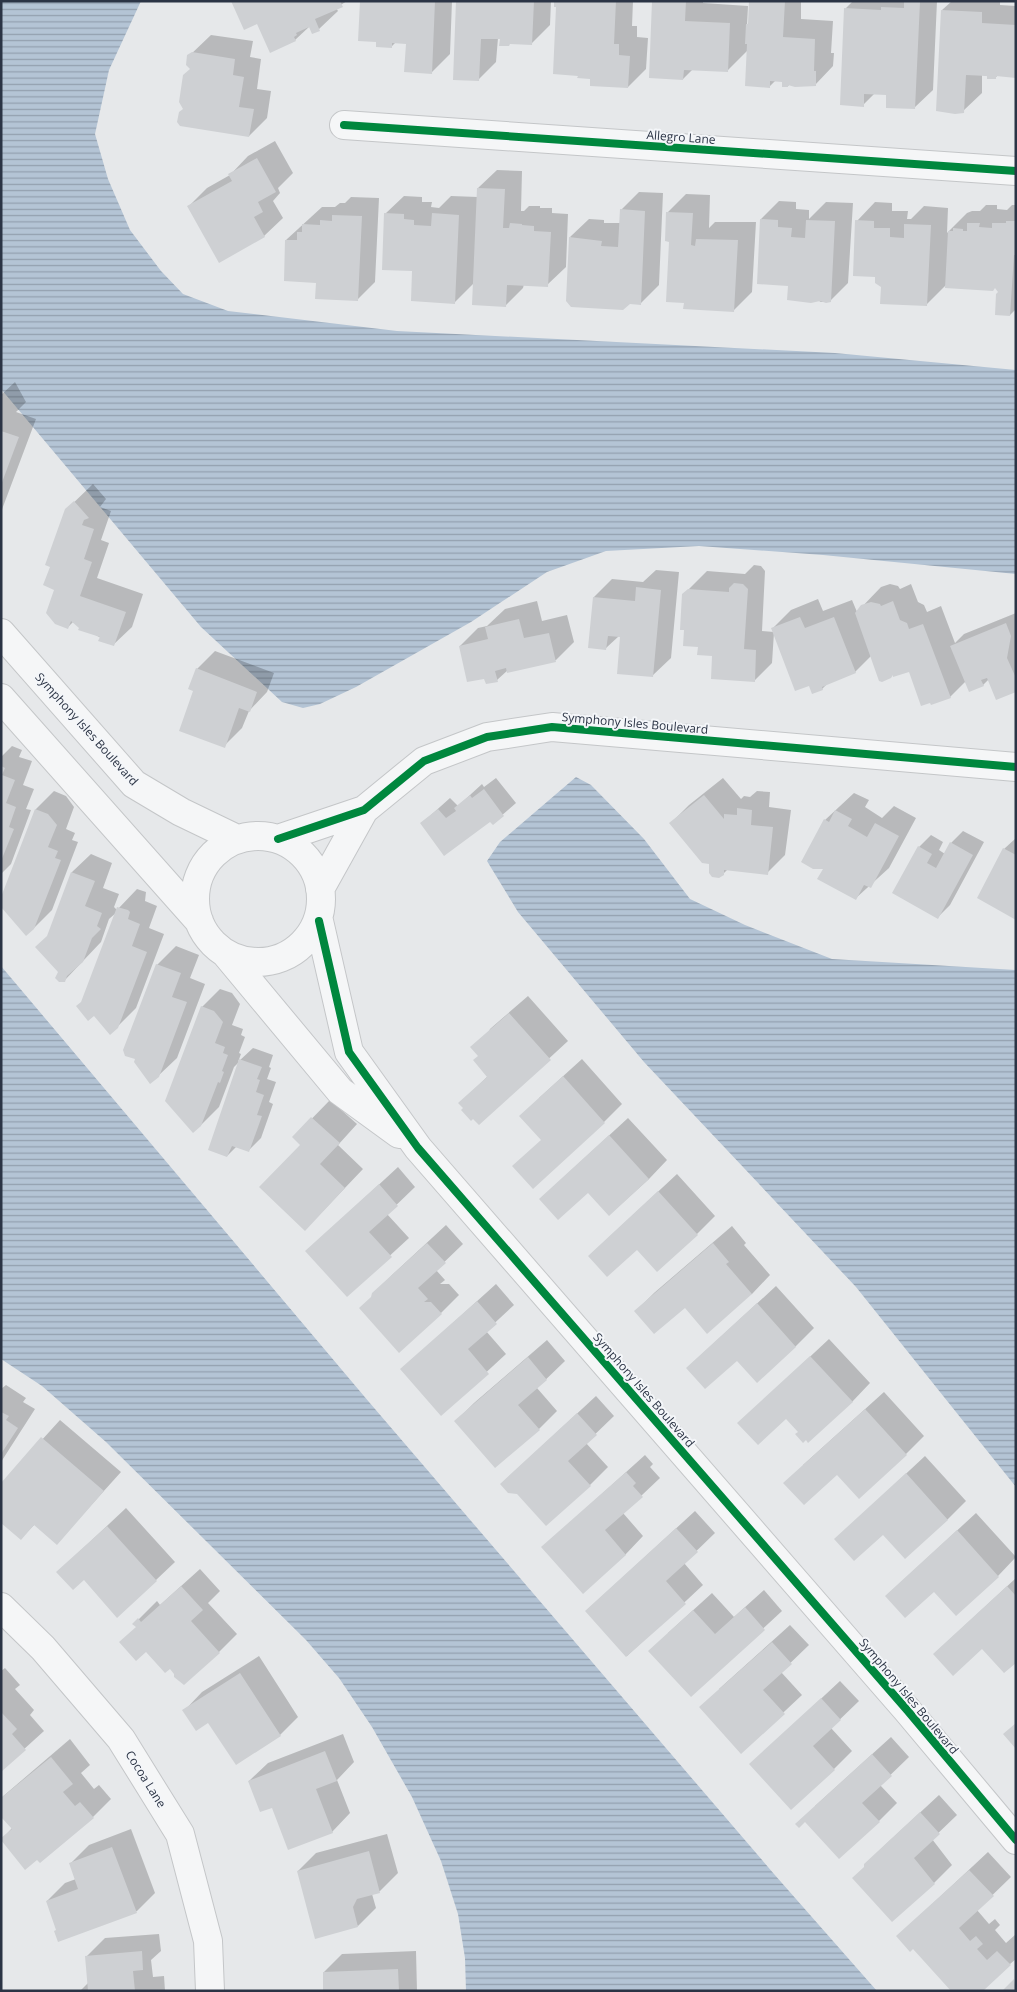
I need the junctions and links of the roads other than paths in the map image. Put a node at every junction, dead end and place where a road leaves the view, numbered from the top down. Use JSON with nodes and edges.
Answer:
{"nodes":[{"id":1,"x":344,"y":125,"type":"dead end"},
{"id":2,"x":1016,"y":171,"type":"edge"},
{"id":3,"x":1,"y":632,"type":"edge"},
{"id":4,"x":1,"y":698,"type":"edge"},
{"id":5,"x":1016,"y":767,"type":"edge"},
{"id":6,"x":364,"y":810,"type":"junction"},
{"id":7,"x":278,"y":838,"type":"junction"},
{"id":8,"x":237,"y":839,"type":"junction"},
{"id":9,"x":320,"y":889,"type":"junction"},
{"id":10,"x":199,"y":921,"type":"junction"},
{"id":11,"x":319,"y":921,"type":"junction"},
{"id":12,"x":226,"y":954,"type":"junction"},
{"id":13,"x":418,"y":1148,"type":"junction"},
{"id":14,"x":1,"y":1607,"type":"edge"},
{"id":15,"x":1016,"y":1840,"type":"edge"},
{"id":16,"x":210,"y":1991,"type":"edge"}],
"edges":[{"from":1,"to":2,"type":"street","name":"Allegro Lane"},
{"from":3,"to":8,"type":"street","name":"Symphony Isles Boulevard"},
{"from":4,"to":10,"type":"street","name":"Symphony Isles Boulevard"},
{"from":5,"to":6,"type":"street","name":"Symphony Isles Boulevard"},
{"from":6,"to":7,"type":"street","name":"Symphony Isles Boulevard"},
{"from":6,"to":9,"type":"street","name":"Symphony Isles Boulevard"},
{"from":7,"to":8,"type":"street","name":"Symphony Isles Boulevard"},
{"from":7,"to":9,"type":"street","name":"Symphony Isles Boulevard"},
{"from":8,"to":10,"type":"street","name":"Symphony Isles Boulevard"},
{"from":9,"to":11,"type":"street","name":"Symphony Isles Boulevard"},
{"from":10,"to":12,"type":"street","name":"Symphony Isles Boulevard"},
{"from":11,"to":12,"type":"street","name":"Symphony Isles Boulevard"},
{"from":11,"to":13,"type":"street","name":"Symphony Isles Boulevard"},
{"from":12,"to":13,"type":"street","name":"Symphony Isles Boulevard"},
{"from":13,"to":15,"type":"street","name":"Symphony Isles Boulevard"},
{"from":14,"to":16,"type":"street","name":"Cocoa Lane"}]}
